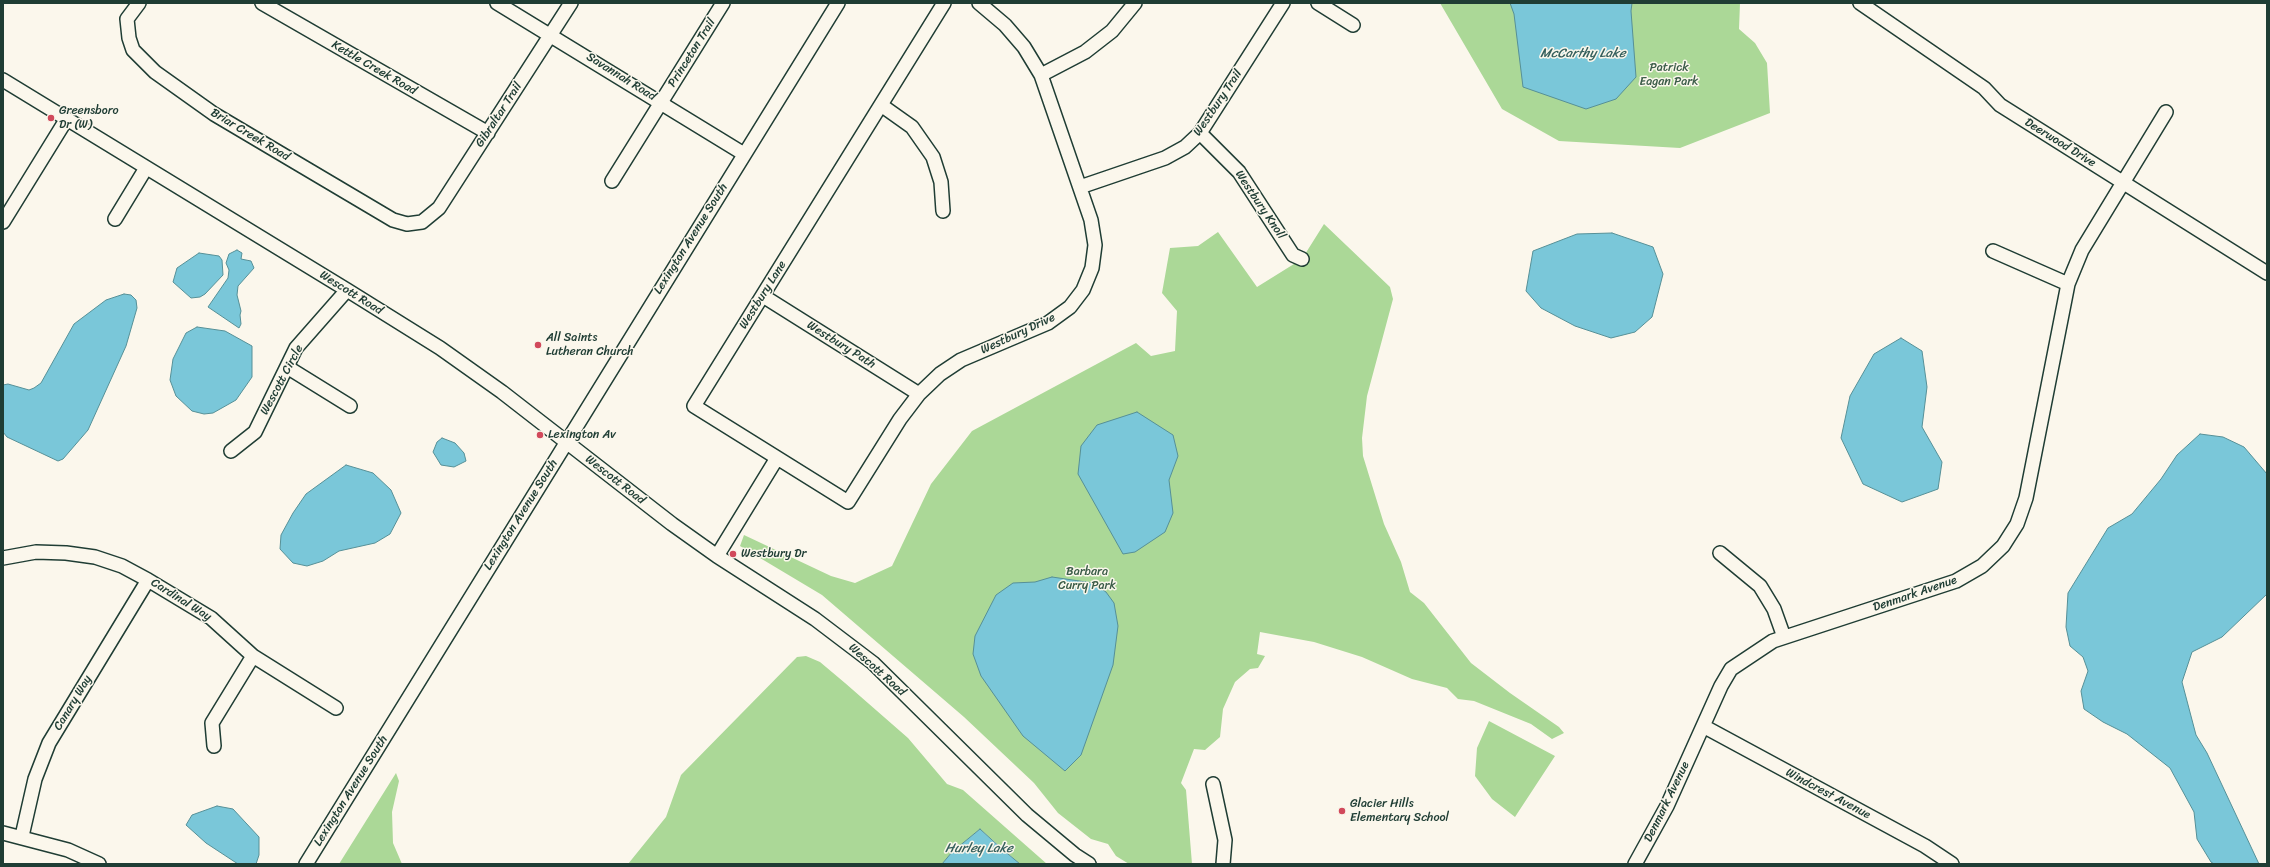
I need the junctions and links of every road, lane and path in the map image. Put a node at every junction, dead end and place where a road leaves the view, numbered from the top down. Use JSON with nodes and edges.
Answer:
{"nodes":[{"id":1,"x":139,"y":3,"type":"edge"},
{"id":2,"x":262,"y":3,"type":"edge"},
{"id":3,"x":497,"y":3,"type":"edge"},
{"id":4,"x":571,"y":3,"type":"edge"},
{"id":5,"x":723,"y":3,"type":"edge"},
{"id":6,"x":838,"y":3,"type":"edge"},
{"id":7,"x":944,"y":3,"type":"edge"},
{"id":8,"x":979,"y":3,"type":"edge"},
{"id":9,"x":1135,"y":3,"type":"edge"},
{"id":10,"x":1283,"y":3,"type":"edge"},
{"id":11,"x":1318,"y":3,"type":"edge"},
{"id":12,"x":1860,"y":3,"type":"edge"},
{"id":13,"x":1353,"y":25,"type":"dead end"},
{"id":14,"x":551,"y":34,"type":"junction"},
{"id":15,"x":1041,"y":75,"type":"junction"},
{"id":16,"x":3,"y":80,"type":"edge"},
{"id":17,"x":661,"y":102,"type":"junction"},
{"id":18,"x":881,"y":105,"type":"junction"},
{"id":19,"x":2166,"y":112,"type":"dead end"},
{"id":20,"x":66,"y":120,"type":"junction"},
{"id":21,"x":488,"y":133,"type":"junction"},
{"id":22,"x":1200,"y":133,"type":"junction"},
{"id":23,"x":744,"y":154,"type":"junction"},
{"id":24,"x":146,"y":168,"type":"junction"},
{"id":25,"x":612,"y":181,"type":"dead end"},
{"id":26,"x":2123,"y":182,"type":"junction"},
{"id":27,"x":1080,"y":187,"type":"junction"},
{"id":28,"x":943,"y":211,"type":"dead end"},
{"id":29,"x":115,"y":219,"type":"dead end"},
{"id":30,"x":3,"y":222,"type":"edge"},
{"id":31,"x":422,"y":222,"type":"joint"},
{"id":32,"x":1993,"y":251,"type":"dead end"},
{"id":33,"x":1302,"y":259,"type":"dead end"},
{"id":34,"x":2267,"y":272,"type":"edge"},
{"id":35,"x":2068,"y":284,"type":"junction"},
{"id":36,"x":347,"y":290,"type":"junction"},
{"id":37,"x":763,"y":296,"type":"junction"},
{"id":38,"x":287,"y":367,"type":"junction"},
{"id":39,"x":919,"y":394,"type":"junction"},
{"id":40,"x":350,"y":406,"type":"dead end"},
{"id":41,"x":566,"y":441,"type":"junction"},
{"id":42,"x":231,"y":451,"type":"dead end"},
{"id":43,"x":777,"y":458,"type":"junction"},
{"id":44,"x":1720,"y":553,"type":"dead end"},
{"id":45,"x":717,"y":556,"type":"junction"},
{"id":46,"x":3,"y":558,"type":"edge"},
{"id":47,"x":148,"y":580,"type":"junction"},
{"id":48,"x":1784,"y":637,"type":"junction"},
{"id":49,"x":253,"y":656,"type":"junction"},
{"id":50,"x":336,"y":708,"type":"dead end"},
{"id":51,"x":1703,"y":726,"type":"junction"},
{"id":52,"x":214,"y":746,"type":"dead end"},
{"id":53,"x":1212,"y":784,"type":"dead end"},
{"id":54,"x":3,"y":833,"type":"edge"},
{"id":55,"x":22,"y":836,"type":"junction"},
{"id":56,"x":99,"y":864,"type":"edge"},
{"id":57,"x":306,"y":864,"type":"edge"},
{"id":58,"x":1089,"y":864,"type":"edge"},
{"id":59,"x":1224,"y":864,"type":"edge"},
{"id":60,"x":1635,"y":864,"type":"edge"},
{"id":61,"x":1952,"y":864,"type":"edge"}],
"edges":[{"from":1,"to":31,"type":"street","name":"Briar Creek Road"},
{"from":2,"to":21,"type":"street","name":"Kettle Creek Road"},
{"from":3,"to":14,"type":"street","name":"Savannah Road"},
{"from":4,"to":14,"type":"street","name":"Gibraltar Trail"},
{"from":5,"to":17,"type":"street","name":"Princeton Trail"},
{"from":6,"to":23,"type":"street","name":"Lexington Avenue South"},
{"from":7,"to":18,"type":"street","name":"Westbury Lane"},
{"from":8,"to":15,"type":"street","name":"Westbury Drive"},
{"from":9,"to":15,"type":"street"},
{"from":10,"to":22,"type":"street","name":"Westbury Trail"},
{"from":11,"to":13,"type":"street"},
{"from":12,"to":26,"type":"street","name":"Deerwood Drive"},
{"from":14,"to":17,"type":"street","name":"Savannah Road"},
{"from":14,"to":21,"type":"street","name":"Gibraltar Trail"},
{"from":15,"to":27,"type":"street","name":"Westbury Drive"},
{"from":16,"to":20,"type":"street","name":"Wescott Road"},
{"from":17,"to":23,"type":"street","name":"Savannah Road"},
{"from":17,"to":25,"type":"street","name":"Princeton Trail"},
{"from":18,"to":28,"type":"street"},
{"from":18,"to":37,"type":"street","name":"Westbury Lane"},
{"from":19,"to":26,"type":"street","name":"Denmark Avenue"},
{"from":20,"to":24,"type":"street","name":"Wescott Road"},
{"from":20,"to":30,"type":"street"},
{"from":21,"to":31,"type":"street","name":"Gibraltar Trail"},
{"from":22,"to":27,"type":"street","name":"Westbury Trail"},
{"from":22,"to":33,"type":"street","name":"Westbury Knoll"},
{"from":23,"to":41,"type":"street","name":"Lexington Avenue South"},
{"from":24,"to":29,"type":"street"},
{"from":24,"to":36,"type":"street","name":"Wescott Road"},
{"from":26,"to":34,"type":"street","name":"Deerwood Drive"},
{"from":26,"to":35,"type":"street","name":"Denmark Avenue"},
{"from":27,"to":39,"type":"street","name":"Westbury Drive"},
{"from":32,"to":35,"type":"street"},
{"from":35,"to":48,"type":"street","name":"Denmark Avenue"},
{"from":36,"to":38,"type":"street","name":"Wescott Circle"},
{"from":36,"to":41,"type":"street","name":"Wescott Road"},
{"from":37,"to":39,"type":"street","name":"Westbury Path"},
{"from":37,"to":43,"type":"street","name":"Westbury Lane"},
{"from":38,"to":40,"type":"street"},
{"from":38,"to":42,"type":"street","name":"Wescott Circle"},
{"from":39,"to":43,"type":"street","name":"Westbury Drive"},
{"from":41,"to":45,"type":"street","name":"Wescott Road"},
{"from":41,"to":57,"type":"street","name":"Lexington Avenue South"},
{"from":43,"to":45,"type":"street"},
{"from":44,"to":48,"type":"street"},
{"from":45,"to":58,"type":"street","name":"Wescott Road"},
{"from":46,"to":47,"type":"street","name":"Cardinal Way"},
{"from":47,"to":49,"type":"street","name":"Cardinal Way"},
{"from":47,"to":55,"type":"street","name":"Canary Way"},
{"from":48,"to":51,"type":"street","name":"Denmark Avenue"},
{"from":49,"to":50,"type":"street","name":"Cardinal Way"},
{"from":49,"to":52,"type":"street"},
{"from":51,"to":60,"type":"street","name":"Denmark Avenue"},
{"from":51,"to":61,"type":"street","name":"Windcrest Avenue"},
{"from":53,"to":59,"type":"street"},
{"from":54,"to":55,"type":"street"},
{"from":55,"to":56,"type":"street"}]}
